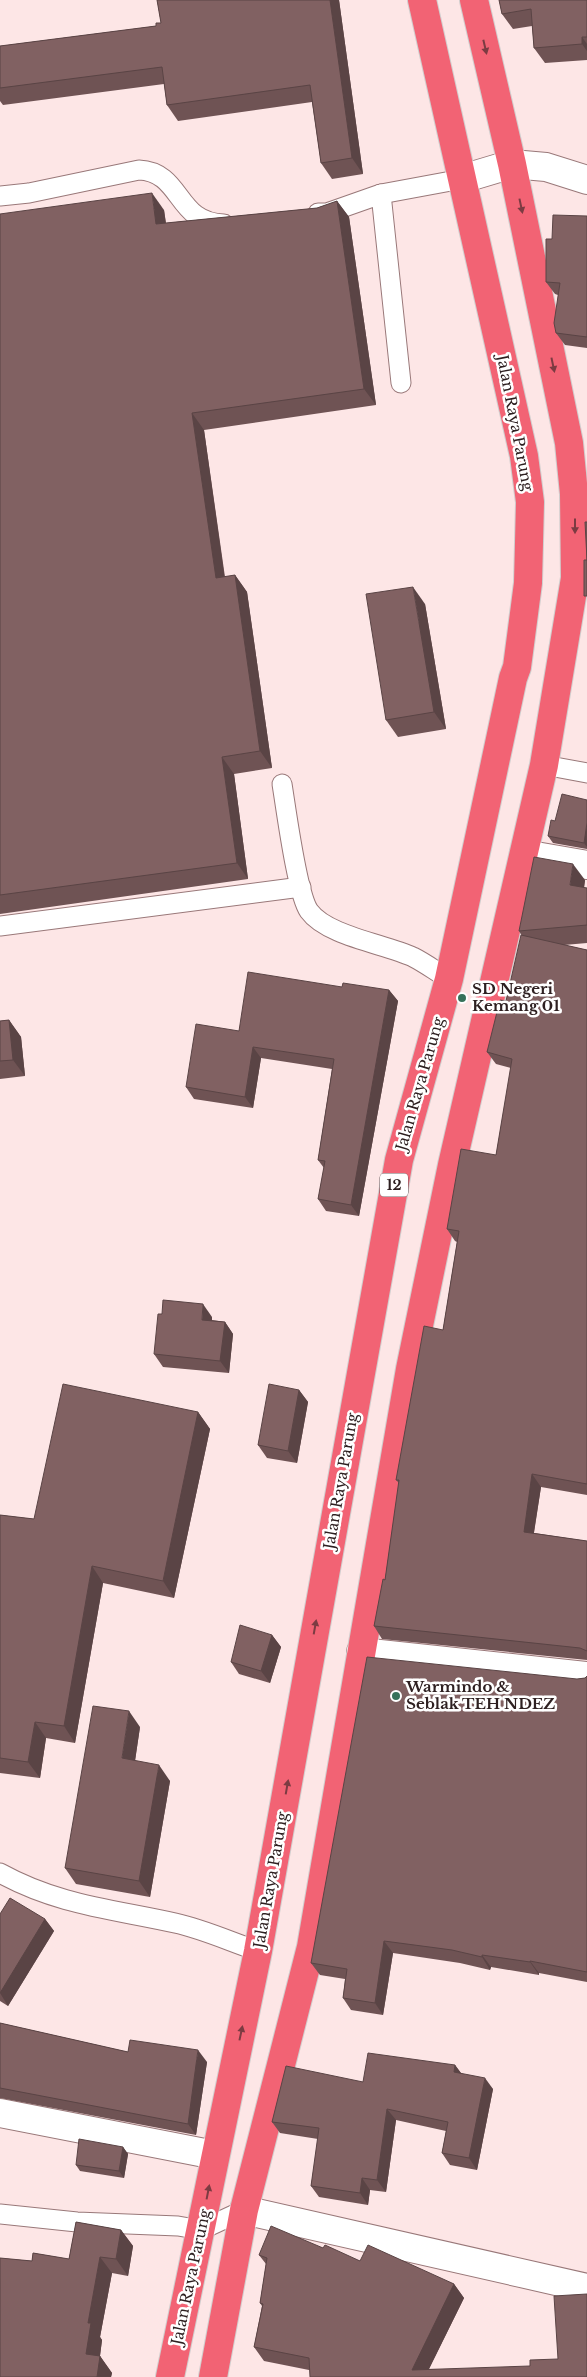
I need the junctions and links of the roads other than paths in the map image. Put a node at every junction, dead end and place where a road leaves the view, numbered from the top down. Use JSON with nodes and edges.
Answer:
{"nodes":[{"id":1,"x":422,"y":0,"type":"edge"},
{"id":2,"x":474,"y":0,"type":"edge"},
{"id":3,"x":512,"y":164,"type":"junction"},
{"id":4,"x":462,"y":178,"type":"junction"},
{"id":5,"x":587,"y":180,"type":"edge"},
{"id":6,"x":381,"y":194,"type":"junction"},
{"id":7,"x":0,"y":196,"type":"edge"},
{"id":8,"x":302,"y":214,"type":"edge"},
{"id":9,"x":238,"y":223,"type":"edge"},
{"id":10,"x":401,"y":383,"type":"dead end"},
{"id":11,"x":544,"y":765,"type":"junction"},
{"id":12,"x":587,"y":773,"type":"edge"},
{"id":13,"x":282,"y":784,"type":"dead end"},
{"id":14,"x":524,"y":854,"type":"junction"},
{"id":15,"x":587,"y":865,"type":"edge"},
{"id":16,"x":301,"y":887,"type":"junction"},
{"id":17,"x":0,"y":926,"type":"edge"},
{"id":18,"x":449,"y":979,"type":"junction"},
{"id":19,"x":361,"y":1652,"type":"junction"},
{"id":20,"x":587,"y":1676,"type":"edge"},
{"id":21,"x":0,"y":1873,"type":"edge"},
{"id":22,"x":258,"y":1951,"type":"junction"},
{"id":23,"x":0,"y":2113,"type":"edge"},
{"id":24,"x":215,"y":2155,"type":"junction"},
{"id":25,"x":244,"y":2210,"type":"junction"},
{"id":26,"x":0,"y":2214,"type":"edge"},
{"id":27,"x":201,"y":2230,"type":"junction"},
{"id":28,"x":587,"y":2288,"type":"edge"},
{"id":29,"x":170,"y":2377,"type":"edge"},
{"id":30,"x":213,"y":2377,"type":"edge"}],
"edges":[{"from":1,"to":4,"type":"highway","name":"Jalan Raya Parung","number":"12"},
{"from":2,"to":3,"type":"highway","one_way":true},
{"from":3,"to":4,"type":"street"},
{"from":3,"to":5,"type":"street"},
{"from":3,"to":11,"type":"highway","one_way":true},
{"from":4,"to":6,"type":"lane"},
{"from":4,"to":18,"type":"highway","name":"Jalan Raya Parung","number":"12"},
{"from":6,"to":8,"type":"lane"},
{"from":6,"to":10,"type":"lane"},
{"from":7,"to":9,"type":"lane"},
{"from":11,"to":12,"type":"lane"},
{"from":11,"to":14,"type":"highway"},
{"from":13,"to":16,"type":"lane"},
{"from":14,"to":15,"type":"street"},
{"from":14,"to":19,"type":"highway"},
{"from":16,"to":17,"type":"lane"},
{"from":16,"to":18,"type":"lane"},
{"from":22,"to":18,"type":"highway","name":"Jalan Raya Parung","number":"12","one_way":true},
{"from":19,"to":20,"type":"street"},
{"from":19,"to":25,"type":"highway"},
{"from":21,"to":22,"type":"lane"},
{"from":24,"to":22,"type":"highway","name":"Jalan Raya Parung","number":"12","one_way":true},
{"from":23,"to":24,"type":"street"},
{"from":27,"to":24,"type":"highway","name":"Jalan Raya Parung","number":"12","one_way":true},
{"from":25,"to":27,"type":"lane"},
{"from":25,"to":28,"type":"street"},
{"from":25,"to":30,"type":"highway"},
{"from":26,"to":27,"type":"lane"},
{"from":27,"to":29,"type":"highway","name":"Jalan Raya Parung","number":"12"}]}
